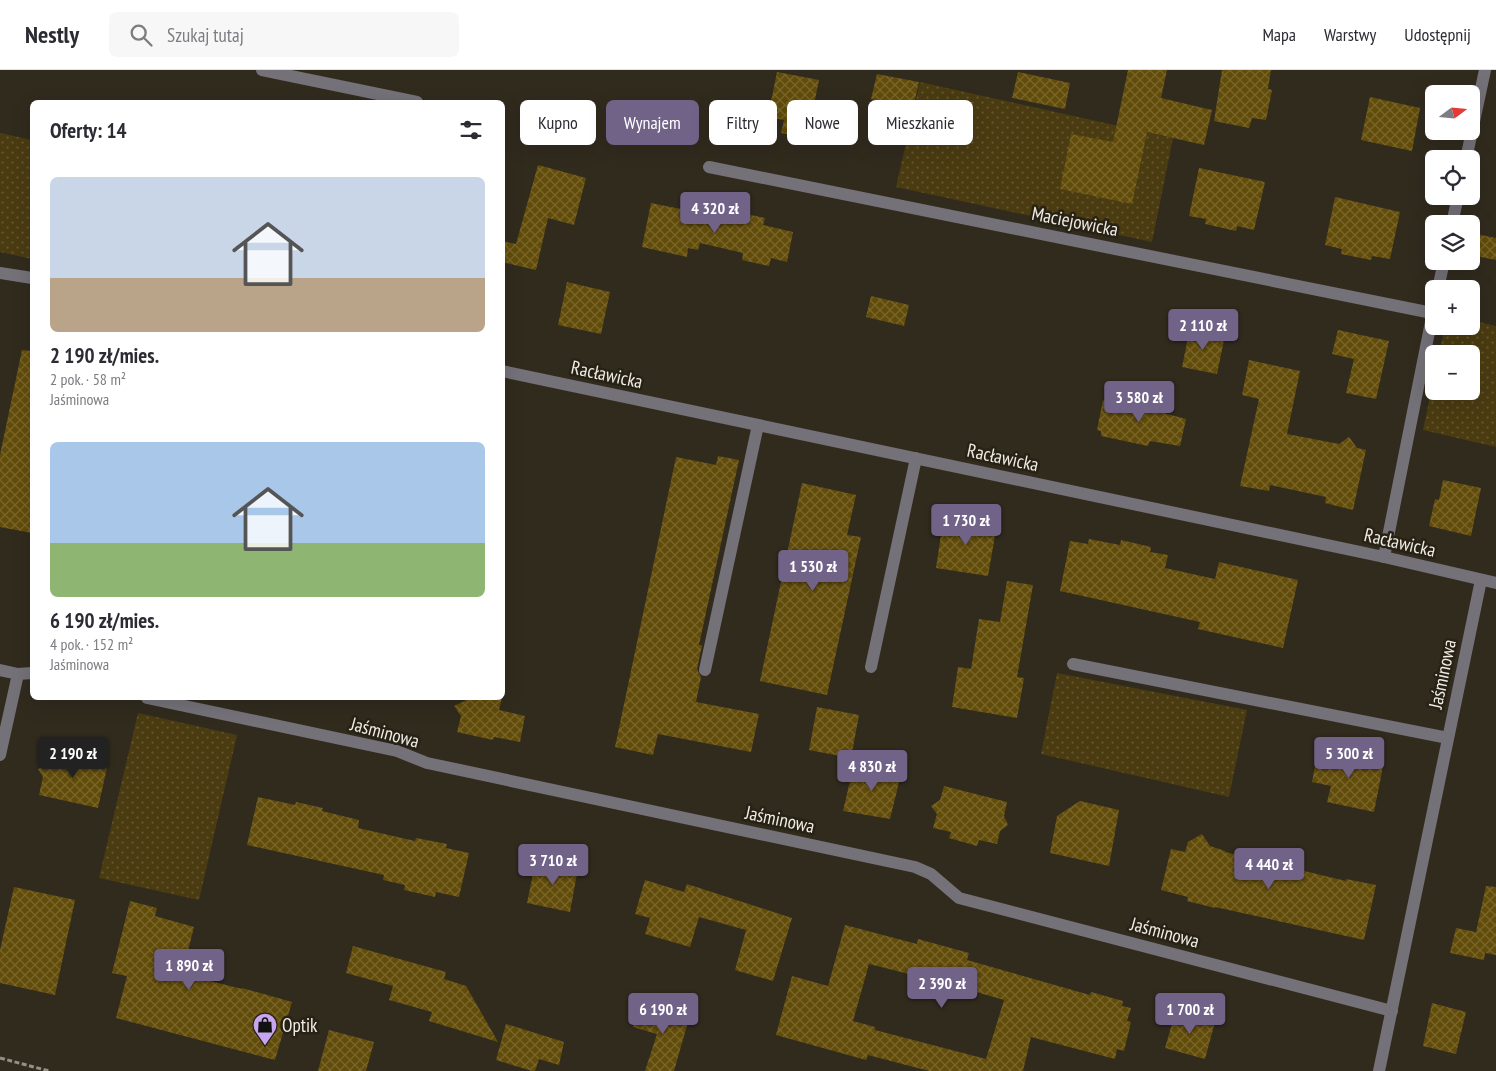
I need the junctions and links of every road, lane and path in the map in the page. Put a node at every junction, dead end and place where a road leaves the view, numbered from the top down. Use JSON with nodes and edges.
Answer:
{"nodes":[{"id":1,"x":262,"y":70,"type":"edge"},
{"id":2,"x":1486,"y":70,"type":"edge"},
{"id":3,"x":1496,"y":72,"type":"edge"},
{"id":4,"x":407,"y":100,"type":"edge"},
{"id":5,"x":1468,"y":150,"type":"edge"},
{"id":6,"x":709,"y":167,"type":"dead end"},
{"id":7,"x":0,"y":273,"type":"edge"},
{"id":8,"x":30,"y":278,"type":"edge"},
{"id":9,"x":1425,"y":308,"type":"edge"},
{"id":10,"x":1428,"y":335,"type":"edge"},
{"id":11,"x":505,"y":372,"type":"edge"},
{"id":12,"x":758,"y":425,"type":"junction"},
{"id":13,"x":916,"y":458,"type":"junction"},
{"id":14,"x":1384,"y":557,"type":"junction"},
{"id":15,"x":1481,"y":580,"type":"junction"},
{"id":16,"x":1496,"y":583,"type":"edge"},
{"id":17,"x":1073,"y":664,"type":"dead end"},
{"id":18,"x":871,"y":667,"type":"dead end"},
{"id":19,"x":0,"y":670,"type":"edge"},
{"id":20,"x":704,"y":670,"type":"dead end"},
{"id":21,"x":30,"y":673,"type":"edge"},
{"id":22,"x":18,"y":674,"type":"junction"},
{"id":23,"x":156,"y":700,"type":"edge"},
{"id":24,"x":1448,"y":738,"type":"junction"},
{"id":25,"x":0,"y":755,"type":"edge"},
{"id":26,"x":1392,"y":1011,"type":"junction"},
{"id":27,"x":0,"y":1058,"type":"edge"},
{"id":28,"x":49,"y":1071,"type":"edge"},
{"id":29,"x":1379,"y":1071,"type":"edge"}],
"edges":[{"from":1,"to":4,"type":"street"},
{"from":2,"to":3,"type":"street"},
{"from":2,"to":5,"type":"street"},
{"from":6,"to":9,"type":"street","name":"Maciejowicka"},
{"from":7,"to":8,"type":"street"},
{"from":10,"to":14,"type":"street"},
{"from":11,"to":12,"type":"street","name":"Racławicka"},
{"from":12,"to":13,"type":"street","name":"Racławicka"},
{"from":12,"to":20,"type":"street"},
{"from":13,"to":14,"type":"street","name":"Racławicka"},
{"from":13,"to":18,"type":"street"},
{"from":14,"to":15,"type":"street","name":"Racławicka"},
{"from":15,"to":16,"type":"street","name":"Racławicka"},
{"from":15,"to":24,"type":"street","name":"Jaśminowa"},
{"from":17,"to":24,"type":"street"},
{"from":19,"to":22,"type":"street"},
{"from":21,"to":22,"type":"street"},
{"from":22,"to":25,"type":"street"},
{"from":23,"to":26,"type":"street","name":"Jaśminowa"},
{"from":24,"to":26,"type":"street","name":"Jaśminowa"},
{"from":26,"to":29,"type":"street","name":"Jaśminowa"},
{"from":27,"to":28,"type":"path"}]}
